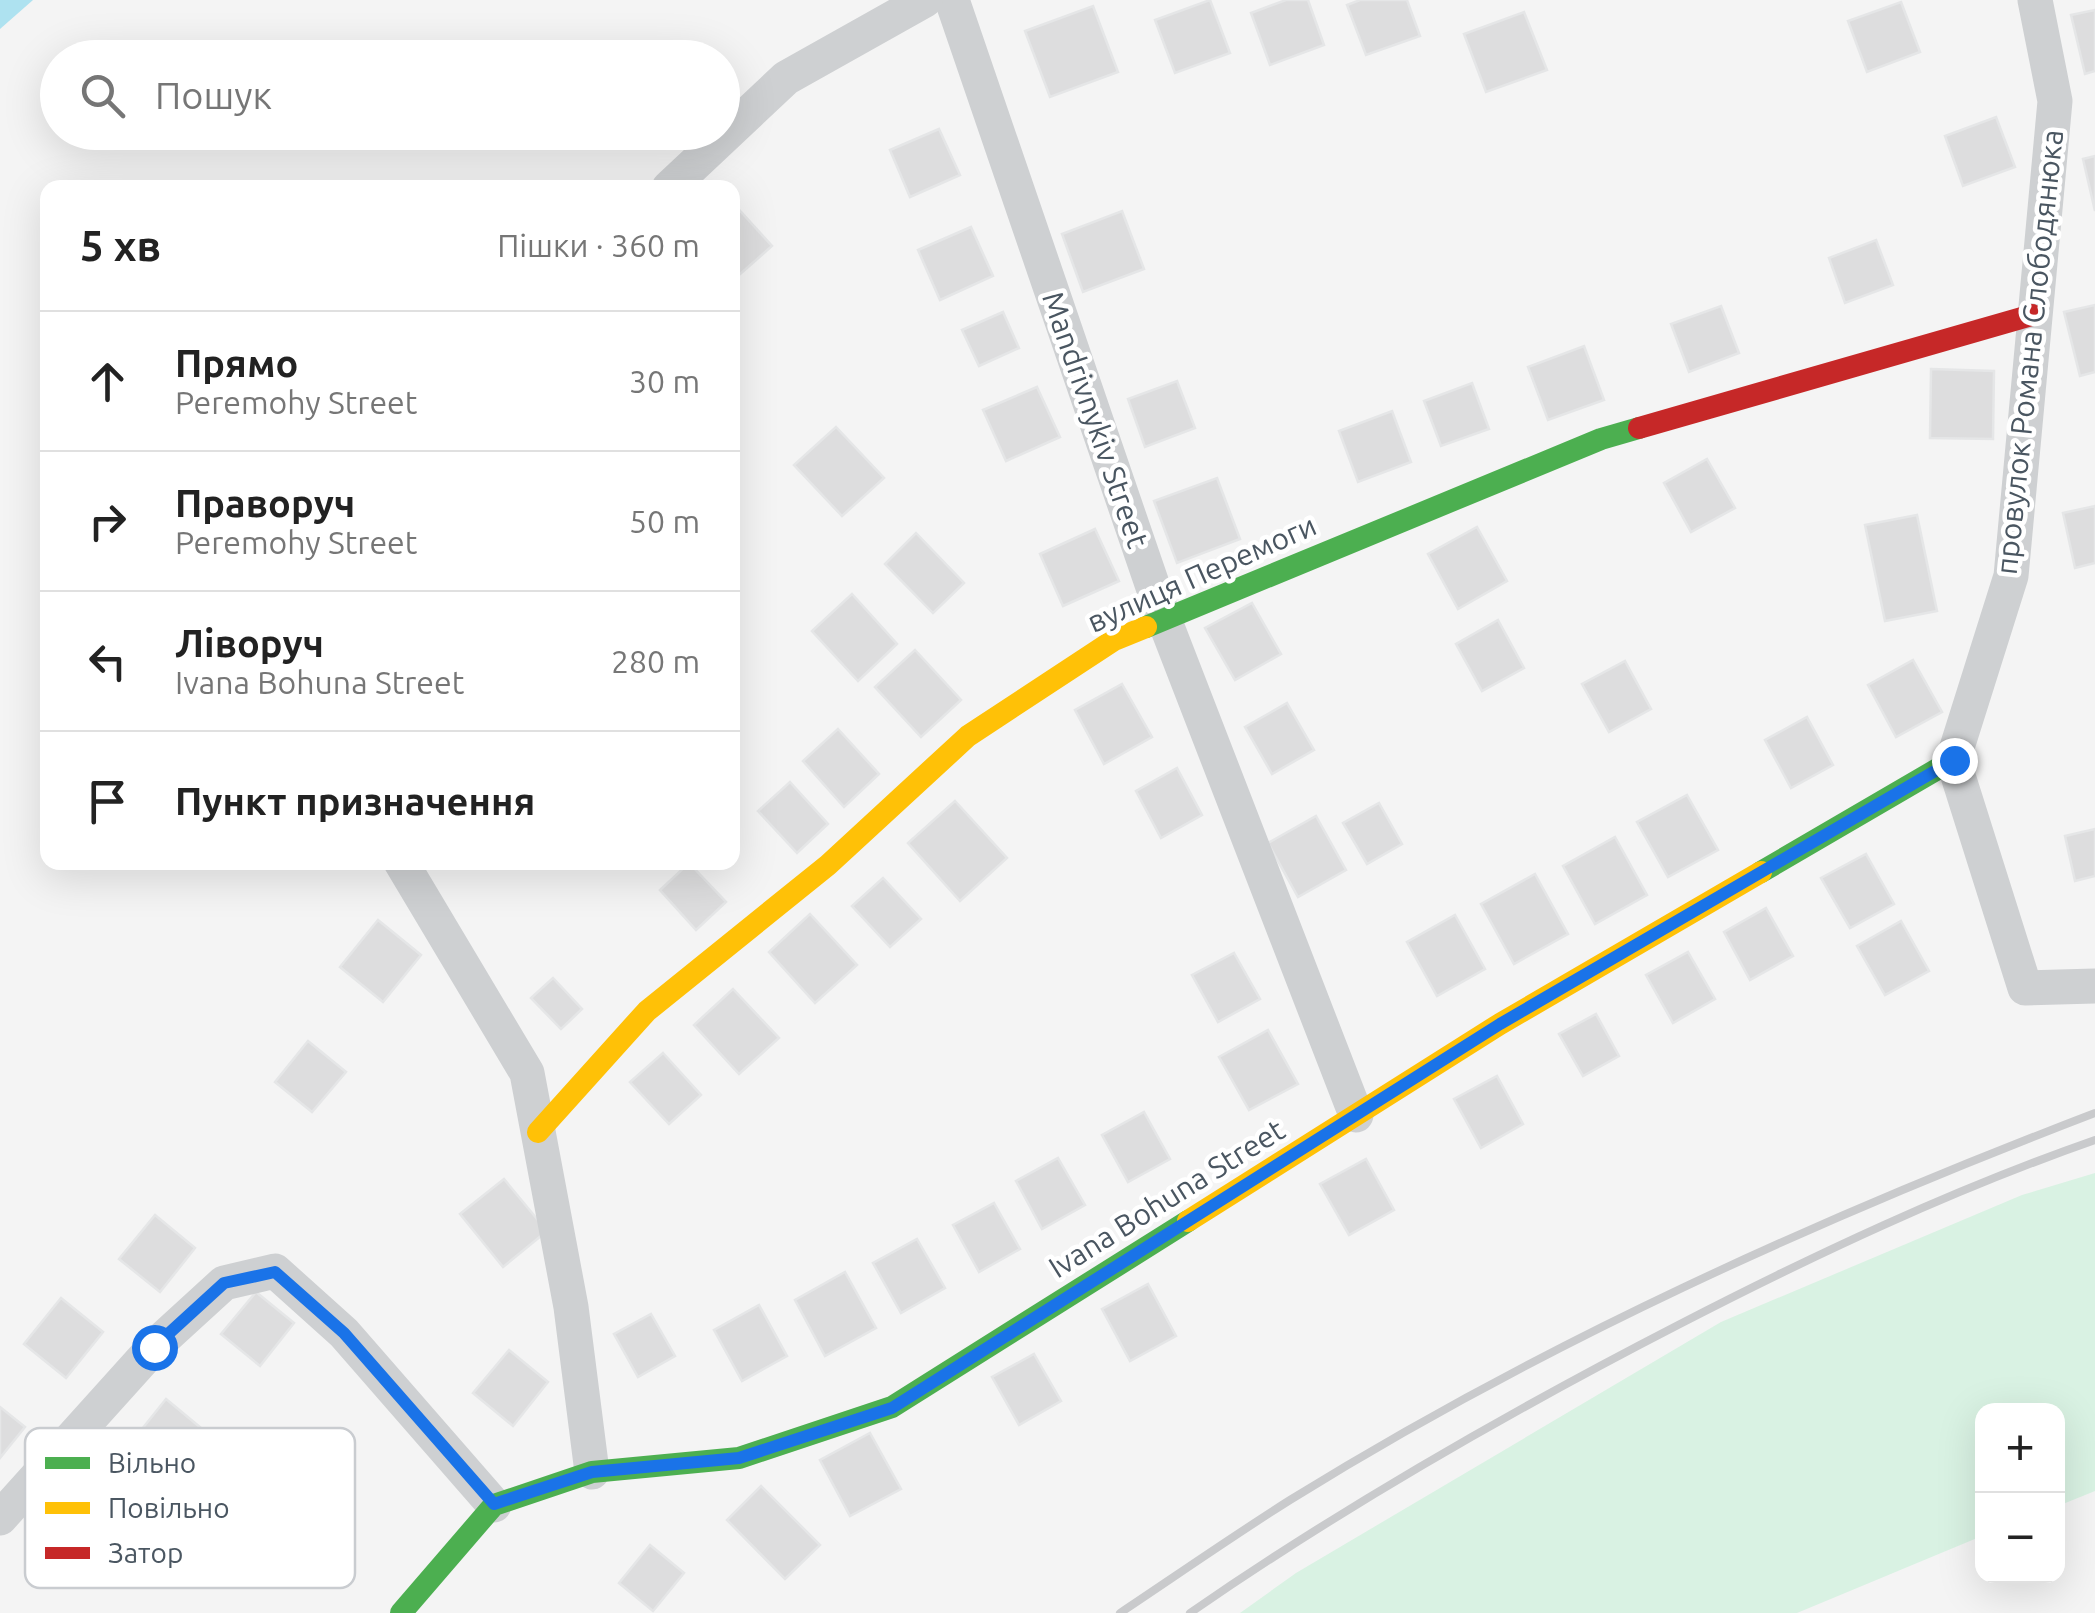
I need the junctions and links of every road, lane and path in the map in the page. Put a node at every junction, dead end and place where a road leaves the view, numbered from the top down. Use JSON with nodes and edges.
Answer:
{"nodes":[{"id":1,"x":925,"y":0,"type":"edge"},
{"id":2,"x":952,"y":0,"type":"edge"},
{"id":3,"x":2035,"y":0,"type":"edge"},
{"id":4,"x":740,"y":121,"type":"edge"},
{"id":5,"x":709,"y":150,"type":"edge"},
{"id":6,"x":678,"y":180,"type":"edge"},
{"id":7,"x":2032,"y":315,"type":"junction"},
{"id":8,"x":1164,"y":619,"type":"junction"},
{"id":9,"x":1954,"y":760,"type":"junction"},
{"id":10,"x":406,"y":870,"type":"edge"},
{"id":11,"x":2095,"y":986,"type":"edge"},
{"id":12,"x":1356,"y":1115,"type":"junction"},
{"id":13,"x":538,"y":1132,"type":"junction"},
{"id":14,"x":81,"y":1428,"type":"edge"},
{"id":15,"x":592,"y":1472,"type":"junction"},
{"id":16,"x":25,"y":1490,"type":"edge"},
{"id":17,"x":494,"y":1504,"type":"junction"},
{"id":18,"x":0,"y":1518,"type":"edge"},
{"id":19,"x":401,"y":1613,"type":"edge"}],
"edges":[{"from":1,"to":4,"type":"street"},
{"from":2,"to":8,"type":"street","name":"Mandrivnykiv Street"},
{"from":3,"to":7,"type":"street","name":"провулок Романа Слободянюка"},
{"from":5,"to":6,"type":"street"},
{"from":7,"to":8,"type":"street","name":"вулиця Перемоги"},
{"from":7,"to":9,"type":"street","name":"провулок Романа Слободянюка"},
{"from":8,"to":12,"type":"street","name":"Mandrivnykiv Street"},
{"from":8,"to":13,"type":"street","name":"вулиця Перемоги"},
{"from":9,"to":11,"type":"street"},
{"from":9,"to":12,"type":"street","name":"Ivana Bohuna Street"},
{"from":10,"to":13,"type":"street"},
{"from":12,"to":15,"type":"street","name":"Ivana Bohuna Street"},
{"from":13,"to":15,"type":"street"},
{"from":14,"to":17,"type":"street"},
{"from":15,"to":17,"type":"street","name":"Ivana Bohuna Street"},
{"from":16,"to":18,"type":"street"},
{"from":17,"to":19,"type":"street"}]}
